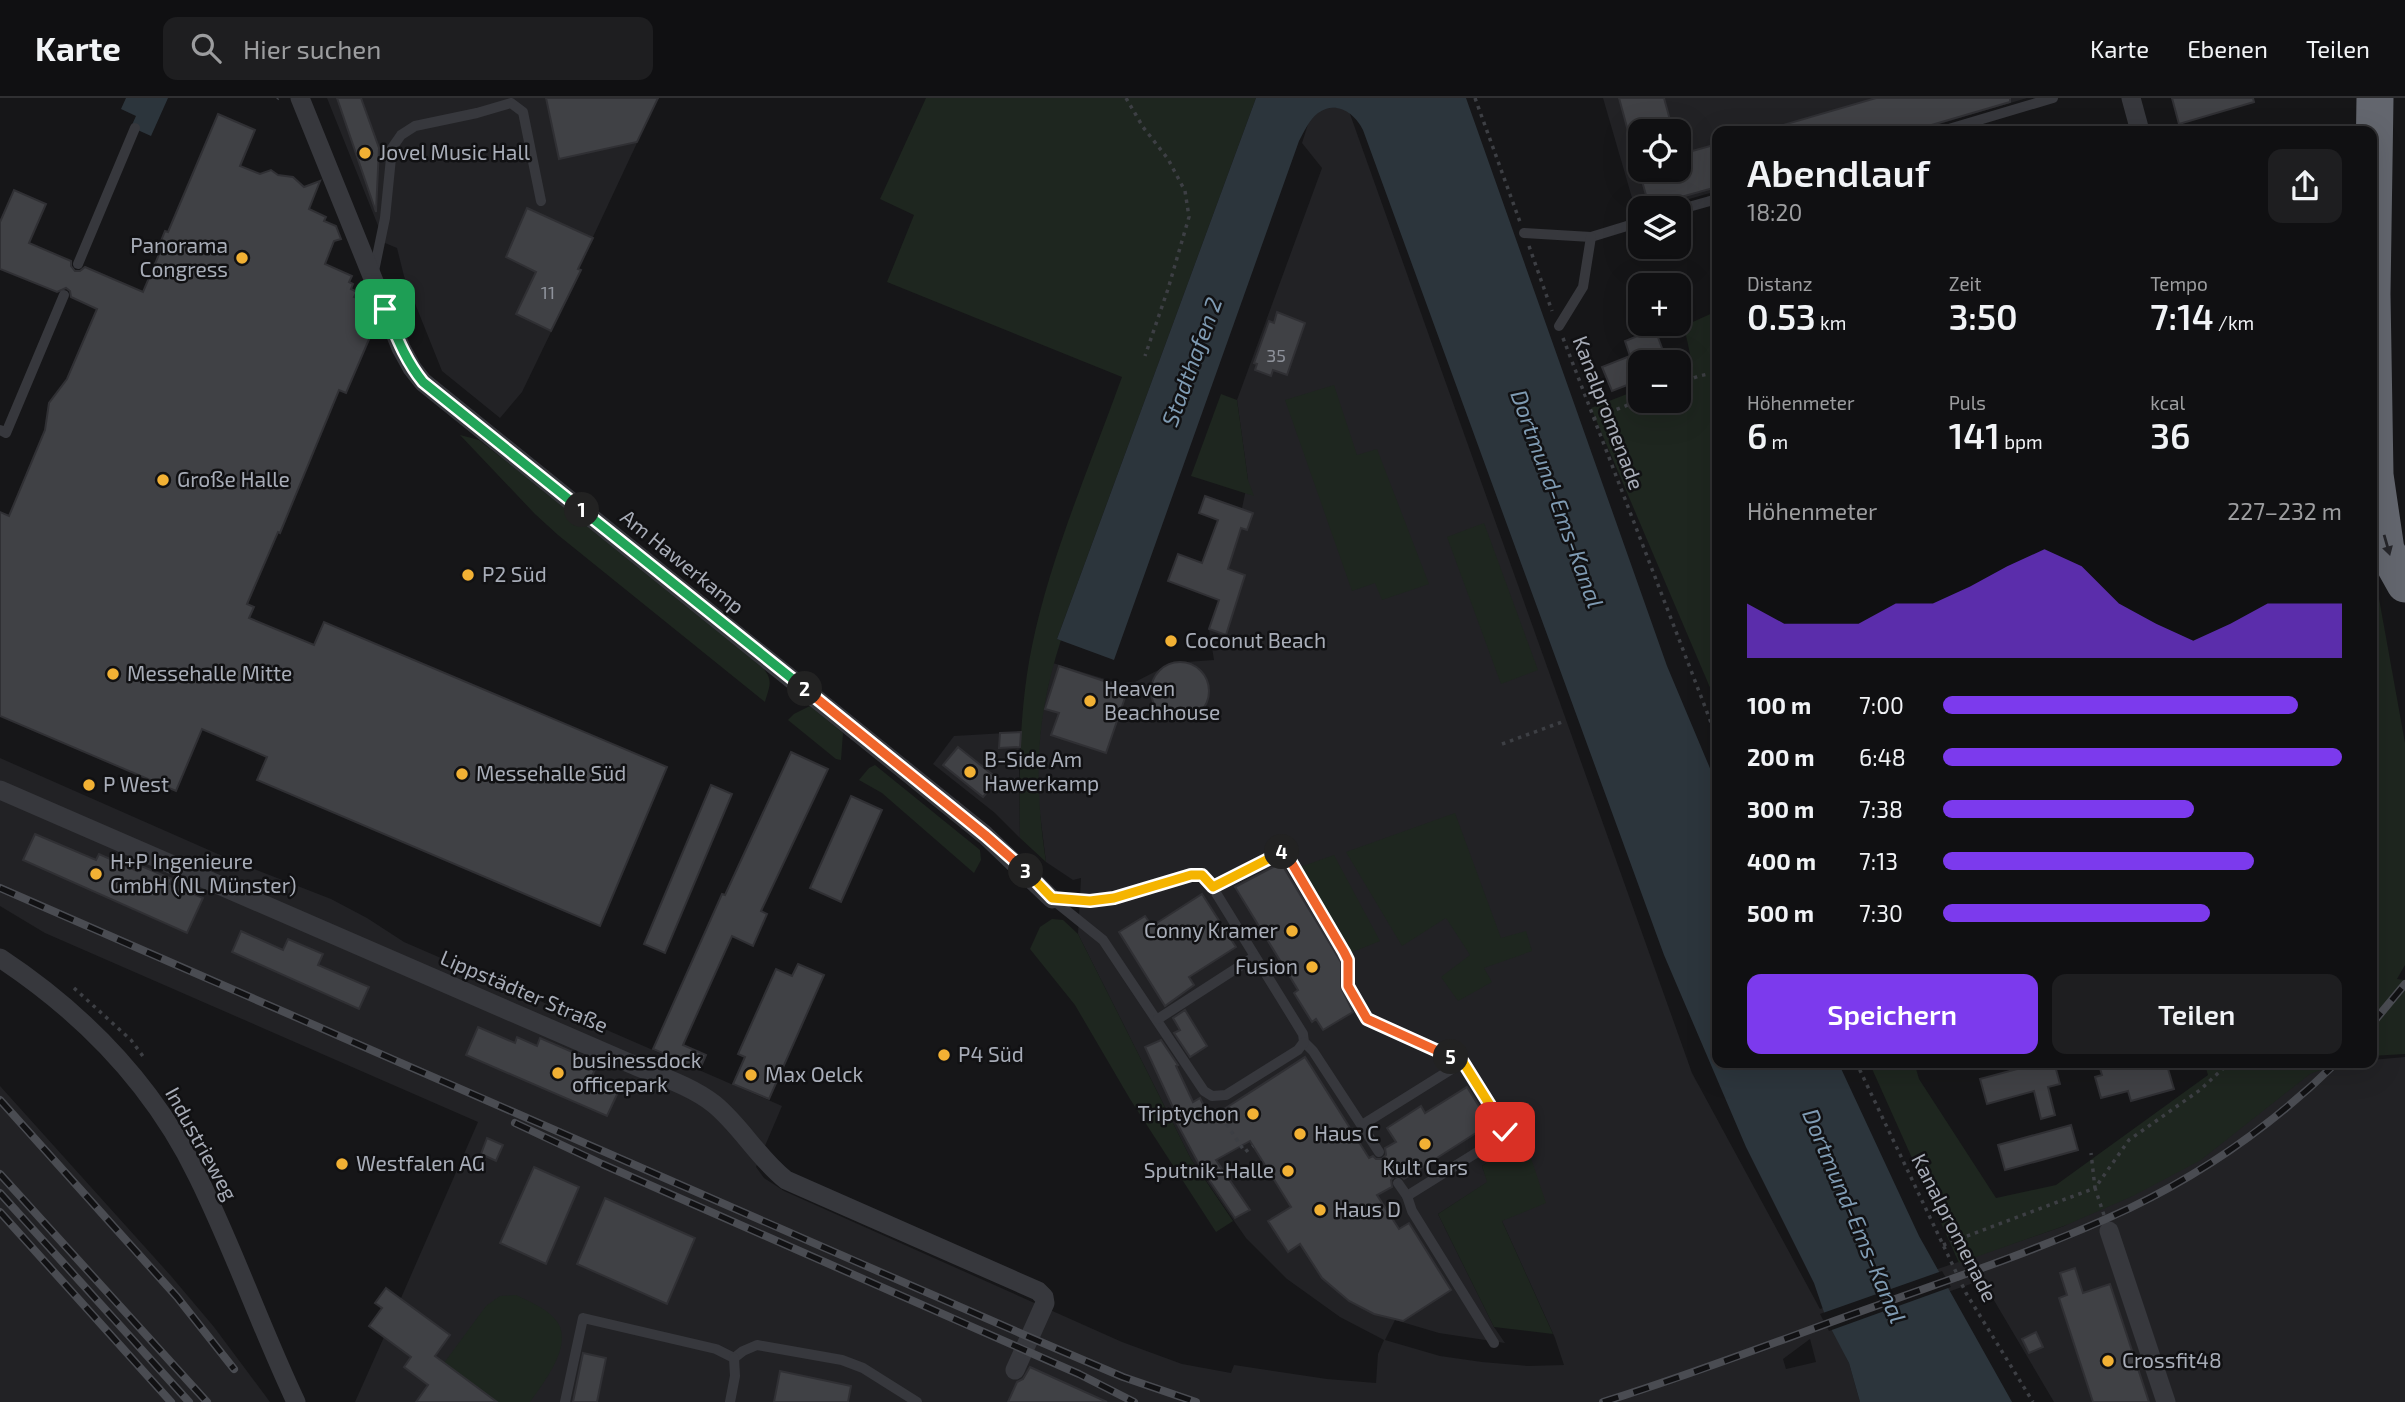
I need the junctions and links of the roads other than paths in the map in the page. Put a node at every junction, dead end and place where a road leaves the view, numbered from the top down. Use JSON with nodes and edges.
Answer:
{"nodes":[{"id":1,"x":300,"y":98,"type":"edge"},
{"id":2,"x":2053,"y":98,"type":"edge"},
{"id":3,"x":2131,"y":98,"type":"edge"},
{"id":4,"x":2375,"y":98,"type":"edge"},
{"id":5,"x":1959,"y":126,"type":"edge"},
{"id":6,"x":2139,"y":126,"type":"edge"},
{"id":7,"x":2375,"y":126,"type":"edge"},
{"id":8,"x":135,"y":128,"type":"dead end"},
{"id":9,"x":541,"y":201,"type":"dead end"},
{"id":10,"x":1712,"y":201,"type":"edge"},
{"id":11,"x":1691,"y":207,"type":"edge"},
{"id":12,"x":1628,"y":226,"type":"edge"},
{"id":13,"x":1524,"y":233,"type":"road end"},
{"id":14,"x":1591,"y":237,"type":"junction"},
{"id":15,"x":78,"y":264,"type":"dead end"},
{"id":16,"x":372,"y":279,"type":"junction"},
{"id":17,"x":64,"y":295,"type":"dead end"},
{"id":18,"x":1559,"y":326,"type":"road end"},
{"id":19,"x":0,"y":430,"type":"edge"},
{"id":20,"x":2377,"y":489,"type":"edge"},
{"id":21,"x":2405,"y":584,"type":"edge"},
{"id":22,"x":0,"y":790,"type":"edge"},
{"id":23,"x":1213,"y":887,"type":"junction"},
{"id":24,"x":1052,"y":898,"type":"junction"},
{"id":25,"x":1254,"y":957,"type":"junction"},
{"id":26,"x":0,"y":958,"type":"edge"},
{"id":27,"x":1158,"y":1019,"type":"junction"},
{"id":28,"x":1304,"y":1042,"type":"junction"},
{"id":29,"x":1463,"y":1062,"type":"junction"},
{"id":30,"x":1362,"y":1125,"type":"junction"},
{"id":31,"x":1379,"y":1152,"type":"dead end"},
{"id":32,"x":1398,"y":1182,"type":"dead end"},
{"id":33,"x":1407,"y":1196,"type":"junction"},
{"id":34,"x":2109,"y":1231,"type":"road end"},
{"id":35,"x":1494,"y":1343,"type":"dead end"},
{"id":36,"x":734,"y":1358,"type":"junction"},
{"id":37,"x":1015,"y":1370,"type":"dead end"},
{"id":38,"x":296,"y":1402,"type":"edge"},
{"id":39,"x":565,"y":1402,"type":"edge"},
{"id":40,"x":730,"y":1402,"type":"edge"},
{"id":41,"x":917,"y":1402,"type":"edge"},
{"id":42,"x":2166,"y":1402,"type":"edge"}],
"edges":[{"from":1,"to":16,"type":"street","name":"Am Hawerkamp"},
{"from":2,"to":5,"type":"lane"},
{"from":3,"to":6,"type":"street"},
{"from":4,"to":7,"type":"highway","one_way":true},
{"from":8,"to":15,"type":"lane"},
{"from":9,"to":16,"type":"lane"},
{"from":10,"to":11,"type":"lane"},
{"from":12,"to":14,"type":"lane"},
{"from":13,"to":14,"type":"lane"},
{"from":14,"to":18,"type":"lane"},
{"from":16,"to":24,"type":"street","name":"Am Hawerkamp"},
{"from":17,"to":19,"type":"lane"},
{"from":20,"to":21,"type":"highway","one_way":true},
{"from":22,"to":37,"type":"street","name":"Lippstädter Straße"},
{"from":23,"to":24,"type":"lane"},
{"from":23,"to":25,"type":"lane"},
{"from":23,"to":29,"type":"lane"},
{"from":24,"to":27,"type":"lane","name":"Am Hawerkamp"},
{"from":25,"to":27,"type":"lane"},
{"from":25,"to":28,"type":"lane"},
{"from":26,"to":38,"type":"street","name":"Industrieweg"},
{"from":27,"to":28,"type":"lane","name":"Am Hawerkamp"},
{"from":28,"to":30,"type":"lane"},
{"from":29,"to":30,"type":"lane"},
{"from":29,"to":33,"type":"lane"},
{"from":30,"to":31,"type":"lane"},
{"from":32,"to":33,"type":"lane"},
{"from":33,"to":35,"type":"lane"},
{"from":34,"to":42,"type":"street"},
{"from":36,"to":39,"type":"lane"},
{"from":36,"to":40,"type":"lane"},
{"from":36,"to":41,"type":"lane"}]}
